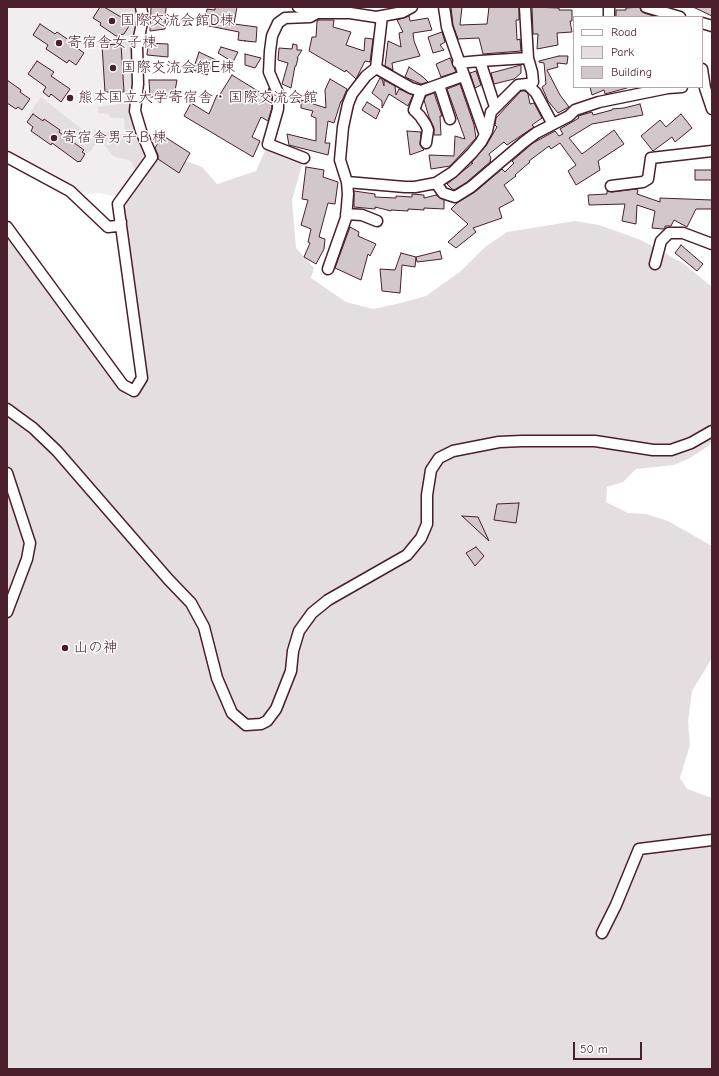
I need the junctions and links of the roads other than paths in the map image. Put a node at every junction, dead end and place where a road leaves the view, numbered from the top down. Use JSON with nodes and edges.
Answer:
{"nodes":[{"id":1,"x":141,"y":7,"type":"edge"},
{"id":2,"x":298,"y":7,"type":"edge"},
{"id":3,"x":412,"y":7,"type":"edge"},
{"id":4,"x":444,"y":7,"type":"edge"},
{"id":5,"x":525,"y":7,"type":"edge"},
{"id":6,"x":646,"y":7,"type":"edge"},
{"id":7,"x":317,"y":10,"type":"edge"},
{"id":8,"x":382,"y":16,"type":"junction"},
{"id":9,"x":677,"y":16,"type":"edge"},
{"id":10,"x":528,"y":58,"type":"junction"},
{"id":11,"x":480,"y":61,"type":"junction"},
{"id":12,"x":458,"y":63,"type":"junction"},
{"id":13,"x":376,"y":68,"type":"junction"},
{"id":14,"x":463,"y":76,"type":"junction"},
{"id":15,"x":527,"y":84,"type":"junction"},
{"id":16,"x":439,"y":85,"type":"junction"},
{"id":17,"x":668,"y":88,"type":"edge"},
{"id":18,"x":700,"y":88,"type":"edge"},
{"id":19,"x":421,"y":91,"type":"junction"},
{"id":20,"x":496,"y":107,"type":"junction"},
{"id":21,"x":712,"y":109,"type":"edge"},
{"id":22,"x":450,"y":119,"type":"dead end"},
{"id":23,"x":551,"y":125,"type":"junction"},
{"id":24,"x":485,"y":135,"type":"junction"},
{"id":25,"x":426,"y":143,"type":"dead end"},
{"id":26,"x":712,"y":151,"type":"edge"},
{"id":27,"x":7,"y":157,"type":"edge"},
{"id":28,"x":304,"y":158,"type":"dead end"},
{"id":29,"x":347,"y":182,"type":"junction"},
{"id":30,"x":436,"y":183,"type":"junction"},
{"id":31,"x":611,"y":186,"type":"dead end"},
{"id":32,"x":346,"y":214,"type":"junction"},
{"id":33,"x":377,"y":221,"type":"dead end"},
{"id":34,"x":121,"y":222,"type":"junction"},
{"id":35,"x":7,"y":228,"type":"edge"},
{"id":36,"x":712,"y":244,"type":"edge"},
{"id":37,"x":654,"y":264,"type":"dead end"},
{"id":38,"x":328,"y":269,"type":"dead end"},
{"id":39,"x":7,"y":409,"type":"edge"},
{"id":40,"x":712,"y":431,"type":"edge"},
{"id":41,"x":7,"y":473,"type":"edge"},
{"id":42,"x":7,"y":612,"type":"edge"},
{"id":43,"x":712,"y":840,"type":"edge"},
{"id":44,"x":602,"y":933,"type":"dead end"}],
"edges":[{"from":1,"to":34,"type":"street"},
{"from":2,"to":7,"type":"street"},
{"from":3,"to":8,"type":"street"},
{"from":4,"to":12,"type":"street"},
{"from":5,"to":10,"type":"street"},
{"from":6,"to":9,"type":"street"},
{"from":7,"to":8,"type":"street"},
{"from":7,"to":28,"type":"street"},
{"from":8,"to":13,"type":"street"},
{"from":10,"to":11,"type":"street"},
{"from":10,"to":15,"type":"street"},
{"from":11,"to":12,"type":"street"},
{"from":11,"to":20,"type":"street"},
{"from":12,"to":14,"type":"street"},
{"from":13,"to":19,"type":"street"},
{"from":13,"to":29,"type":"street"},
{"from":14,"to":16,"type":"street"},
{"from":14,"to":24,"type":"street"},
{"from":15,"to":20,"type":"street"},
{"from":15,"to":23,"type":"street"},
{"from":16,"to":19,"type":"street"},
{"from":16,"to":22,"type":"street"},
{"from":17,"to":23,"type":"street"},
{"from":18,"to":21,"type":"street"},
{"from":19,"to":25,"type":"street"},
{"from":20,"to":24,"type":"street"},
{"from":23,"to":30,"type":"street"},
{"from":24,"to":30,"type":"street"},
{"from":26,"to":31,"type":"street"},
{"from":27,"to":34,"type":"street"},
{"from":29,"to":30,"type":"street"},
{"from":29,"to":32,"type":"street"},
{"from":32,"to":33,"type":"street"},
{"from":32,"to":38,"type":"street"},
{"from":34,"to":35,"type":"street"},
{"from":36,"to":37,"type":"street"},
{"from":39,"to":40,"type":"street"},
{"from":41,"to":42,"type":"street"},
{"from":43,"to":44,"type":"street"}]}
